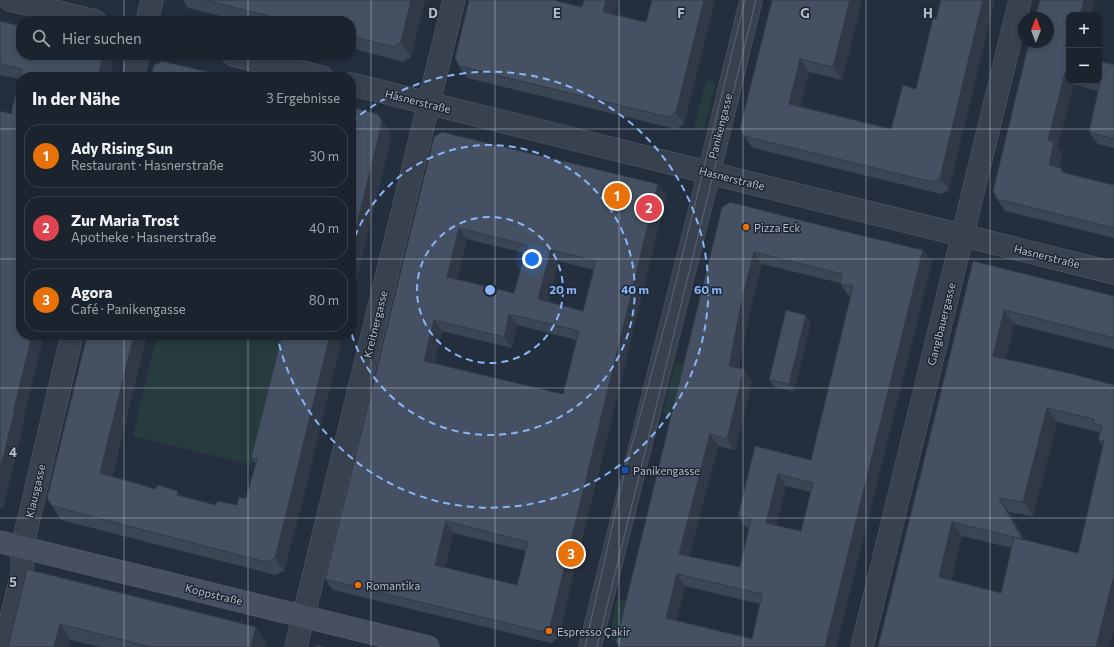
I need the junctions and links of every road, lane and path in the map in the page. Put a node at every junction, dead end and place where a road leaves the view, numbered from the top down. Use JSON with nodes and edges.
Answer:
{"nodes":[{"id":1,"x":10,"y":0,"type":"edge"},
{"id":2,"x":152,"y":0,"type":"edge"},
{"id":3,"x":454,"y":0,"type":"edge"},
{"id":4,"x":751,"y":0,"type":"edge"},
{"id":5,"x":1020,"y":0,"type":"edge"},
{"id":6,"x":75,"y":16,"type":"edge"},
{"id":7,"x":147,"y":16,"type":"edge"},
{"id":8,"x":137,"y":60,"type":"edge"},
{"id":9,"x":253,"y":60,"type":"edge"},
{"id":10,"x":134,"y":72,"type":"edge"},
{"id":11,"x":302,"y":72,"type":"edge"},
{"id":12,"x":356,"y":85,"type":"edge"},
{"id":13,"x":429,"y":104,"type":"junction"},
{"id":14,"x":709,"y":173,"type":"junction"},
{"id":15,"x":962,"y":235,"type":"junction"},
{"id":16,"x":1114,"y":272,"type":"edge"},
{"id":17,"x":71,"y":340,"type":"edge"},
{"id":18,"x":0,"y":542,"type":"edge"},
{"id":19,"x":22,"y":548,"type":"junction"},
{"id":20,"x":304,"y":616,"type":"junction"},
{"id":21,"x":4,"y":647,"type":"edge"},
{"id":22,"x":296,"y":647,"type":"edge"},
{"id":23,"x":428,"y":647,"type":"edge"},
{"id":24,"x":590,"y":647,"type":"edge"},
{"id":25,"x":862,"y":647,"type":"edge"}],
"edges":[{"from":1,"to":6,"type":"street"},
{"from":2,"to":7,"type":"street"},
{"from":3,"to":13,"type":"street","name":"Kreitnergasse"},
{"from":4,"to":14,"type":"street","name":"Panikengasse"},
{"from":5,"to":15,"type":"street","name":"Ganglbauergasse"},
{"from":8,"to":10,"type":"street"},
{"from":9,"to":11,"type":"street"},
{"from":12,"to":13,"type":"street","name":"Hasnerstraße"},
{"from":13,"to":14,"type":"street","name":"Hasnerstraße"},
{"from":13,"to":20,"type":"street","name":"Kreitnergasse"},
{"from":14,"to":15,"type":"street","name":"Hasnerstraße"},
{"from":14,"to":24,"type":"street","name":"Panikengasse"},
{"from":15,"to":16,"type":"street","name":"Hasnerstraße"},
{"from":15,"to":25,"type":"street","name":"Ganglbauergasse"},
{"from":17,"to":19,"type":"street","name":"Klausgasse"},
{"from":18,"to":19,"type":"main road","name":"Koppstraße"},
{"from":19,"to":20,"type":"main road","name":"Koppstraße"},
{"from":19,"to":21,"type":"street","name":"Klausgasse"},
{"from":20,"to":22,"type":"street","name":"Kreitnergasse"},
{"from":20,"to":23,"type":"main road","name":"Koppstraße"}]}
